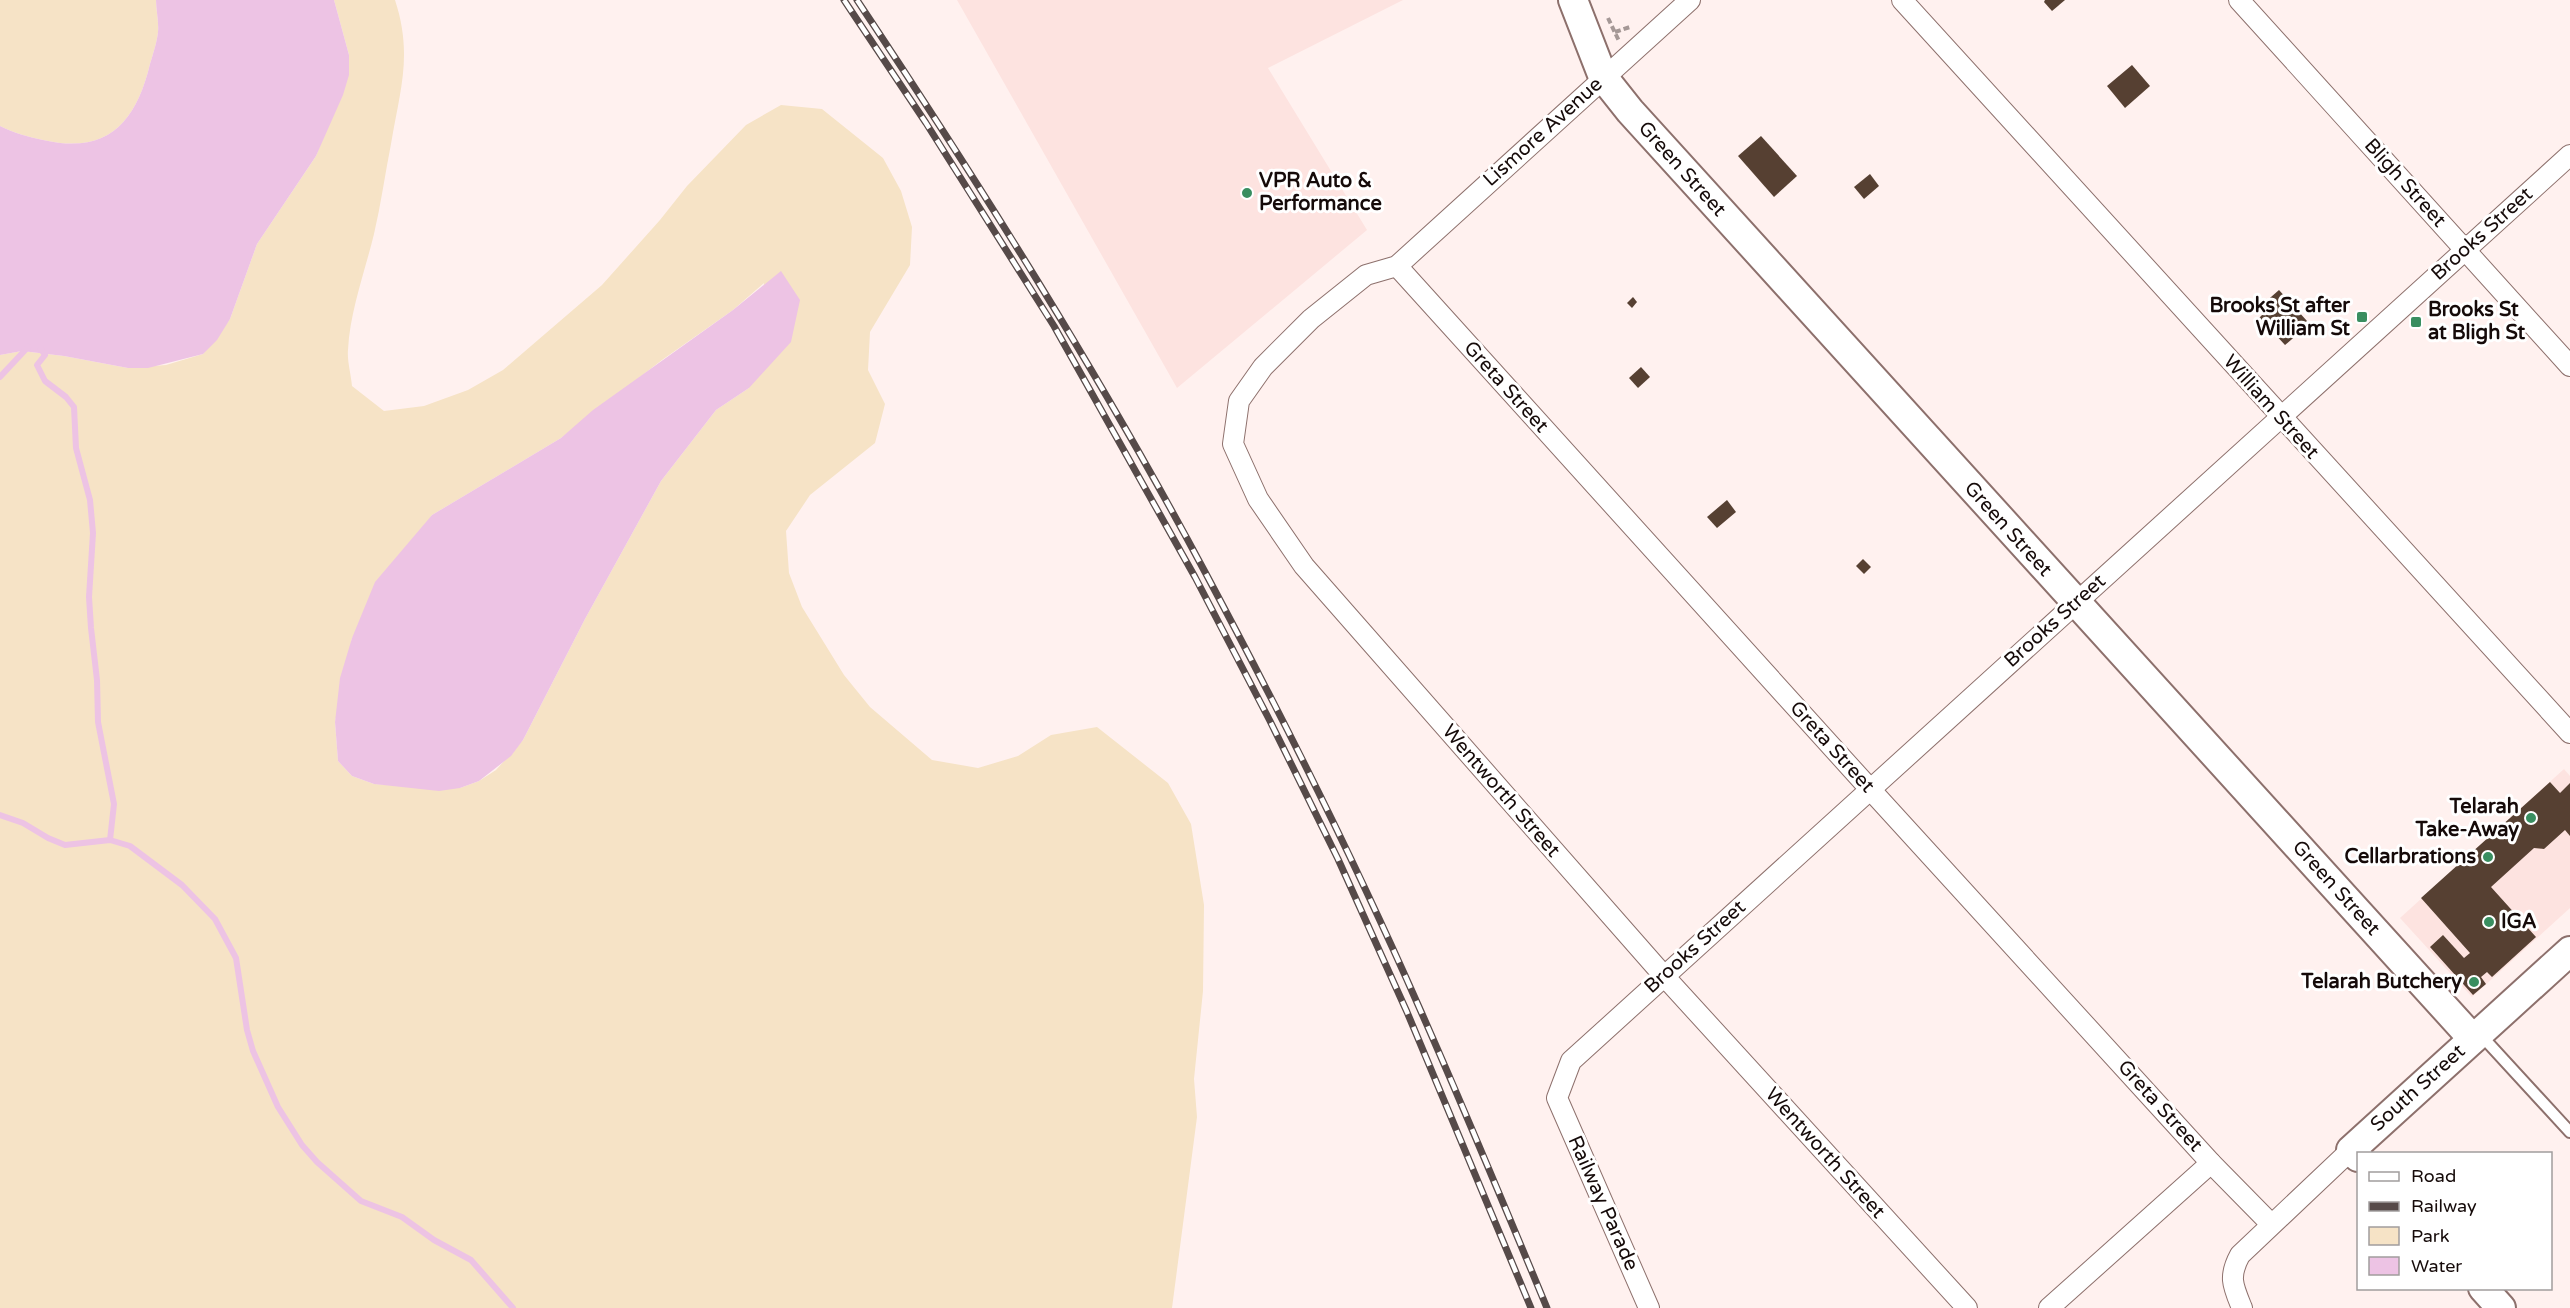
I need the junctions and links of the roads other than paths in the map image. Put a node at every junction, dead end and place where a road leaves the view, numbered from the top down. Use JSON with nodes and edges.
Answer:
{"nodes":[{"id":1,"x":1573,"y":0,"type":"edge"},
{"id":2,"x":1690,"y":0,"type":"edge"},
{"id":3,"x":1902,"y":0,"type":"edge"},
{"id":4,"x":2239,"y":0,"type":"edge"},
{"id":5,"x":1603,"y":77,"type":"junction"},
{"id":6,"x":2570,"y":155,"type":"edge"},
{"id":7,"x":2465,"y":250,"type":"junction"},
{"id":8,"x":1397,"y":266,"type":"junction"},
{"id":9,"x":2570,"y":366,"type":"edge"},
{"id":10,"x":2279,"y":416,"type":"junction"},
{"id":11,"x":2075,"y":603,"type":"junction"},
{"id":12,"x":2570,"y":733,"type":"edge"},
{"id":13,"x":1870,"y":789,"type":"junction"},
{"id":14,"x":2570,"y":951,"type":"edge"},
{"id":15,"x":1664,"y":976,"type":"junction"},
{"id":16,"x":2476,"y":1036,"type":"junction"},
{"id":17,"x":1557,"y":1098,"type":"joint"},
{"id":18,"x":2570,"y":1132,"type":"edge"},
{"id":19,"x":2357,"y":1152,"type":"edge"},
{"id":20,"x":2355,"y":1154,"type":"edge"},
{"id":21,"x":2211,"y":1163,"type":"junction"},
{"id":22,"x":2271,"y":1224,"type":"junction"},
{"id":23,"x":2485,"y":1290,"type":"edge"},
{"id":24,"x":1649,"y":1308,"type":"edge"},
{"id":25,"x":1967,"y":1308,"type":"edge"},
{"id":26,"x":2049,"y":1308,"type":"edge"},
{"id":27,"x":2242,"y":1308,"type":"edge"},
{"id":28,"x":2501,"y":1308,"type":"edge"}],
"edges":[{"from":1,"to":5,"type":"street","name":"Green Street"},
{"from":2,"to":5,"type":"street","name":"Lismore Avenue"},
{"from":3,"to":10,"type":"street","name":"William Street"},
{"from":4,"to":7,"type":"street","name":"Bligh Street"},
{"from":5,"to":8,"type":"street","name":"Lismore Avenue"},
{"from":5,"to":11,"type":"street","name":"Green Street"},
{"from":6,"to":7,"type":"street","name":"Brooks Street"},
{"from":7,"to":9,"type":"street","name":"Bligh Street"},
{"from":7,"to":10,"type":"street","name":"Brooks Street"},
{"from":8,"to":13,"type":"street","name":"Greta Street"},
{"from":8,"to":15,"type":"street","name":"Wentworth Street"},
{"from":10,"to":11,"type":"street","name":"Brooks Street"},
{"from":10,"to":12,"type":"street","name":"William Street"},
{"from":11,"to":13,"type":"street","name":"Brooks Street"},
{"from":11,"to":16,"type":"street","name":"Green Street"},
{"from":13,"to":15,"type":"street","name":"Brooks Street"},
{"from":13,"to":21,"type":"street","name":"Greta Street"},
{"from":14,"to":16,"type":"street","name":"South Street"},
{"from":15,"to":17,"type":"street","name":"Brooks Street"},
{"from":15,"to":25,"type":"street","name":"Wentworth Street"},
{"from":16,"to":18,"type":"lane"},
{"from":16,"to":19,"type":"street","name":"South Street"},
{"from":17,"to":24,"type":"street","name":"Railway Parade"},
{"from":20,"to":22,"type":"street","name":"South Street"},
{"from":21,"to":22,"type":"street","name":"Greta Street"},
{"from":21,"to":26,"type":"street"},
{"from":22,"to":27,"type":"street","name":"South Street"},
{"from":23,"to":28,"type":"street"}]}
